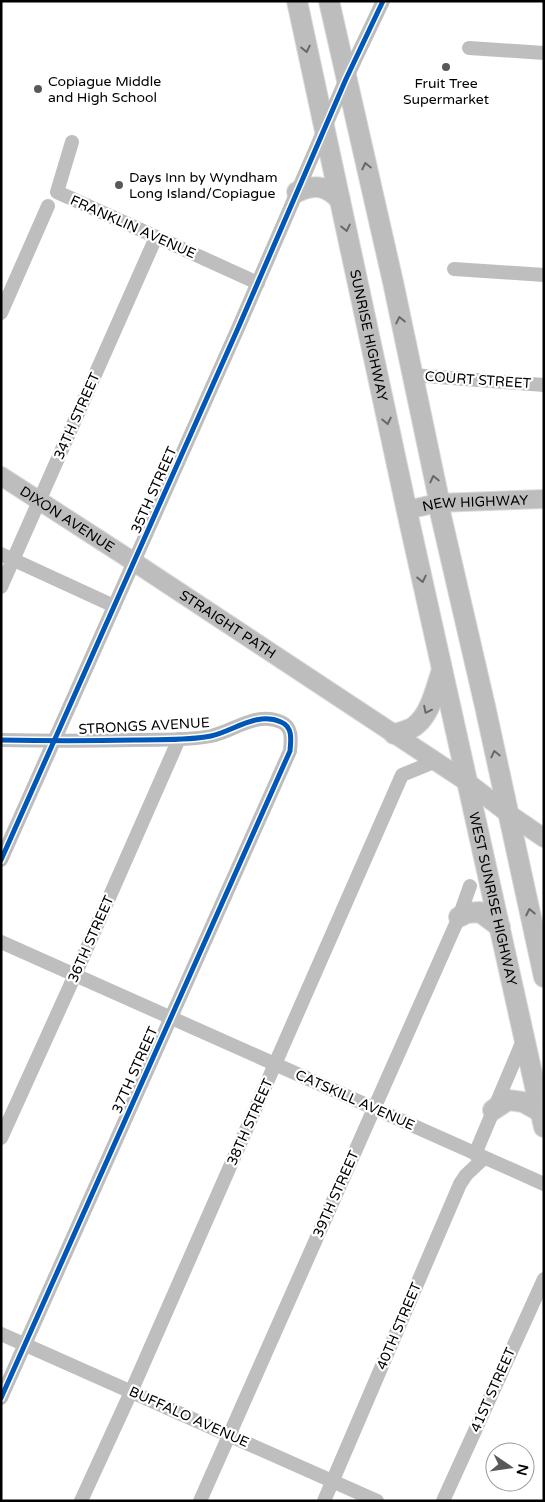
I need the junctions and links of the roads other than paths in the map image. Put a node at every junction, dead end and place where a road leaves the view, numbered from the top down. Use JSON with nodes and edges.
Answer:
{"nodes":[{"id":1,"x":296,"y":1,"type":"edge"},
{"id":2,"x":329,"y":1,"type":"edge"},
{"id":3,"x":382,"y":1,"type":"edge"},
{"id":4,"x":469,"y":48,"type":"dead end"},
{"id":5,"x":544,"y":53,"type":"edge"},
{"id":6,"x":346,"y":79,"type":"junction"},
{"id":7,"x":324,"y":129,"type":"junction"},
{"id":8,"x":72,"y":142,"type":"dead end"},
{"id":9,"x":297,"y":192,"type":"junction"},
{"id":10,"x":340,"y":200,"type":"junction"},
{"id":11,"x":48,"y":206,"type":"dead end"},
{"id":12,"x":154,"y":244,"type":"dead end"},
{"id":13,"x":454,"y":269,"type":"dead end"},
{"id":14,"x":544,"y":275,"type":"edge"},
{"id":15,"x":258,"y":283,"type":"junction"},
{"id":16,"x":1,"y":313,"type":"edge"},
{"id":17,"x":412,"y":375,"type":"junction"},
{"id":18,"x":544,"y":385,"type":"edge"},
{"id":19,"x":1,"y":476,"type":"edge"},
{"id":20,"x":544,"y":500,"type":"edge"},
{"id":21,"x":40,"y":501,"type":"junction"},
{"id":22,"x":438,"y":503,"type":"junction"},
{"id":23,"x":406,"y":510,"type":"junction"},
{"id":24,"x":7,"y":557,"type":"edge"},
{"id":25,"x":134,"y":562,"type":"junction"},
{"id":26,"x":1,"y":587,"type":"edge"},
{"id":27,"x":114,"y":606,"type":"junction"},
{"id":28,"x":442,"y":670,"type":"junction"},
{"id":29,"x":394,"y":734,"type":"junction"},
{"id":30,"x":179,"y":739,"type":"junction"},
{"id":31,"x":1,"y":740,"type":"edge"},
{"id":32,"x":54,"y":741,"type":"junction"},
{"id":33,"x":290,"y":751,"type":"joint"},
{"id":34,"x":436,"y":761,"type":"junction"},
{"id":35,"x":467,"y":782,"type":"junction"},
{"id":36,"x":509,"y":814,"type":"junction"},
{"id":37,"x":544,"y":838,"type":"edge"},
{"id":38,"x":1,"y":860,"type":"edge"},
{"id":39,"x":470,"y":886,"type":"dead end"},
{"id":40,"x":459,"y":917,"type":"junction"},
{"id":41,"x":500,"y":927,"type":"junction"},
{"id":42,"x":1,"y":942,"type":"edge"},
{"id":43,"x":75,"y":975,"type":"junction"},
{"id":44,"x":544,"y":977,"type":"edge"},
{"id":45,"x":171,"y":1018,"type":"junction"},
{"id":46,"x":524,"y":1038,"type":"junction"},
{"id":47,"x":275,"y":1064,"type":"junction"},
{"id":48,"x":373,"y":1109,"type":"junction"},
{"id":49,"x":493,"y":1110,"type":"junction"},
{"id":50,"x":542,"y":1120,"type":"edge"},
{"id":51,"x":1,"y":1138,"type":"edge"},
{"id":52,"x":479,"y":1156,"type":"junction"},
{"id":53,"x":544,"y":1184,"type":"edge"},
{"id":54,"x":544,"y":1279,"type":"edge"},
{"id":55,"x":1,"y":1334,"type":"edge"},
{"id":56,"x":25,"y":1345,"type":"junction"},
{"id":57,"x":131,"y":1392,"type":"junction"},
{"id":58,"x":1,"y":1398,"type":"edge"},
{"id":59,"x":230,"y":1435,"type":"junction"},
{"id":60,"x":333,"y":1481,"type":"junction"},
{"id":61,"x":81,"y":1501,"type":"edge"},
{"id":62,"x":200,"y":1501,"type":"edge"},
{"id":63,"x":324,"y":1501,"type":"edge"},
{"id":64,"x":378,"y":1501,"type":"edge"},
{"id":65,"x":443,"y":1501,"type":"edge"}],
"edges":[{"from":1,"to":7,"type":"highway","name":"SUNRISE HIGHWAY","one_way":true},
{"from":2,"to":6,"type":"highway"},
{"from":3,"to":6,"type":"street","name":"35TH STREET"},
{"from":4,"to":5,"type":"street"},
{"from":6,"to":7,"type":"street","name":"35TH STREET"},
{"from":17,"to":6,"type":"highway","one_way":true},
{"from":7,"to":9,"type":"street","name":"35TH STREET"},
{"from":7,"to":10,"type":"highway","name":"SUNRISE HIGHWAY"},
{"from":8,"to":15,"type":"street","name":"FRANKLIN AVENUE"},
{"from":9,"to":10,"type":"highway"},
{"from":9,"to":15,"type":"street","name":"35TH STREET"},
{"from":10,"to":23,"type":"highway","name":"SUNRISE HIGHWAY","one_way":true},
{"from":11,"to":16,"type":"street"},
{"from":12,"to":21,"type":"street","name":"34TH STREET"},
{"from":13,"to":14,"type":"street"},
{"from":15,"to":25,"type":"street","name":"35TH STREET"},
{"from":17,"to":18,"type":"street","name":"COURT STREET"},
{"from":22,"to":17,"type":"highway","one_way":true},
{"from":19,"to":21,"type":"main road","name":"DIXON AVENUE"},
{"from":20,"to":22,"type":"main road","name":"NEW HIGHWAY"},
{"from":21,"to":24,"type":"street","name":"34TH STREET"},
{"from":21,"to":25,"type":"main road","name":"DIXON AVENUE"},
{"from":22,"to":23,"type":"main road","name":"NEW HIGHWAY"},
{"from":36,"to":22,"type":"highway","one_way":true},
{"from":23,"to":28,"type":"highway","name":"SUNRISE HIGHWAY","one_way":true},
{"from":24,"to":26,"type":"street","name":"34TH STREET"},
{"from":24,"to":27,"type":"street"},
{"from":25,"to":27,"type":"street","name":"35TH STREET"},
{"from":25,"to":29,"type":"main road","name":"STRAIGHT PATH"},
{"from":27,"to":32,"type":"street","name":"35TH STREET"},
{"from":28,"to":29,"type":"highway","one_way":true},
{"from":28,"to":35,"type":"highway","name":"WEST SUNRISE HIGHWAY"},
{"from":29,"to":34,"type":"main road"},
{"from":30,"to":32,"type":"street","name":"STRONGS AVENUE"},
{"from":30,"to":33,"type":"street","name":"STRONGS AVENUE"},
{"from":30,"to":43,"type":"street","name":"36TH STREET"},
{"from":31,"to":32,"type":"street","name":"STRONGS AVENUE"},
{"from":32,"to":38,"type":"street","name":"35TH STREET"},
{"from":33,"to":45,"type":"street","name":"37TH STREET"},
{"from":34,"to":35,"type":"main road"},
{"from":34,"to":47,"type":"street","name":"38TH STREET"},
{"from":35,"to":36,"type":"main road"},
{"from":35,"to":41,"type":"highway","name":"WEST SUNRISE HIGHWAY"},
{"from":36,"to":37,"type":"main road"},
{"from":44,"to":36,"type":"highway","one_way":true},
{"from":39,"to":40,"type":"street","name":"39TH STREET"},
{"from":40,"to":41,"type":"highway"},
{"from":40,"to":48,"type":"street","name":"39TH STREET"},
{"from":41,"to":46,"type":"highway","name":"WEST SUNRISE HIGHWAY"},
{"from":42,"to":43,"type":"street","name":"CATSKILL AVENUE"},
{"from":43,"to":45,"type":"street","name":"CATSKILL AVENUE"},
{"from":43,"to":51,"type":"street","name":"36TH STREET"},
{"from":45,"to":47,"type":"street","name":"CATSKILL AVENUE"},
{"from":45,"to":56,"type":"street","name":"37TH STREET"},
{"from":46,"to":49,"type":"street","name":"40TH STREET"},
{"from":46,"to":50,"type":"highway","name":"WEST SUNRISE HIGHWAY"},
{"from":47,"to":48,"type":"street","name":"CATSKILL AVENUE"},
{"from":47,"to":57,"type":"street","name":"38TH STREET"},
{"from":48,"to":52,"type":"street","name":"CATSKILL AVENUE"},
{"from":48,"to":59,"type":"street","name":"39TH STREET"},
{"from":49,"to":50,"type":"highway"},
{"from":49,"to":52,"type":"street","name":"40TH STREET"},
{"from":52,"to":53,"type":"street","name":"CATSKILL AVENUE"},
{"from":52,"to":60,"type":"street","name":"40TH STREET"},
{"from":54,"to":65,"type":"street","name":"41ST STREET"},
{"from":55,"to":56,"type":"street","name":"BUFFALO AVENUE"},
{"from":56,"to":57,"type":"street","name":"BUFFALO AVENUE"},
{"from":56,"to":58,"type":"street","name":"37TH STREET"},
{"from":57,"to":59,"type":"street","name":"BUFFALO AVENUE"},
{"from":57,"to":61,"type":"street","name":"38TH STREET"},
{"from":59,"to":60,"type":"street","name":"BUFFALO AVENUE"},
{"from":59,"to":62,"type":"street","name":"39TH STREET"},
{"from":60,"to":63,"type":"street","name":"40TH STREET"},
{"from":60,"to":64,"type":"street","name":"BUFFALO AVENUE"}]}
